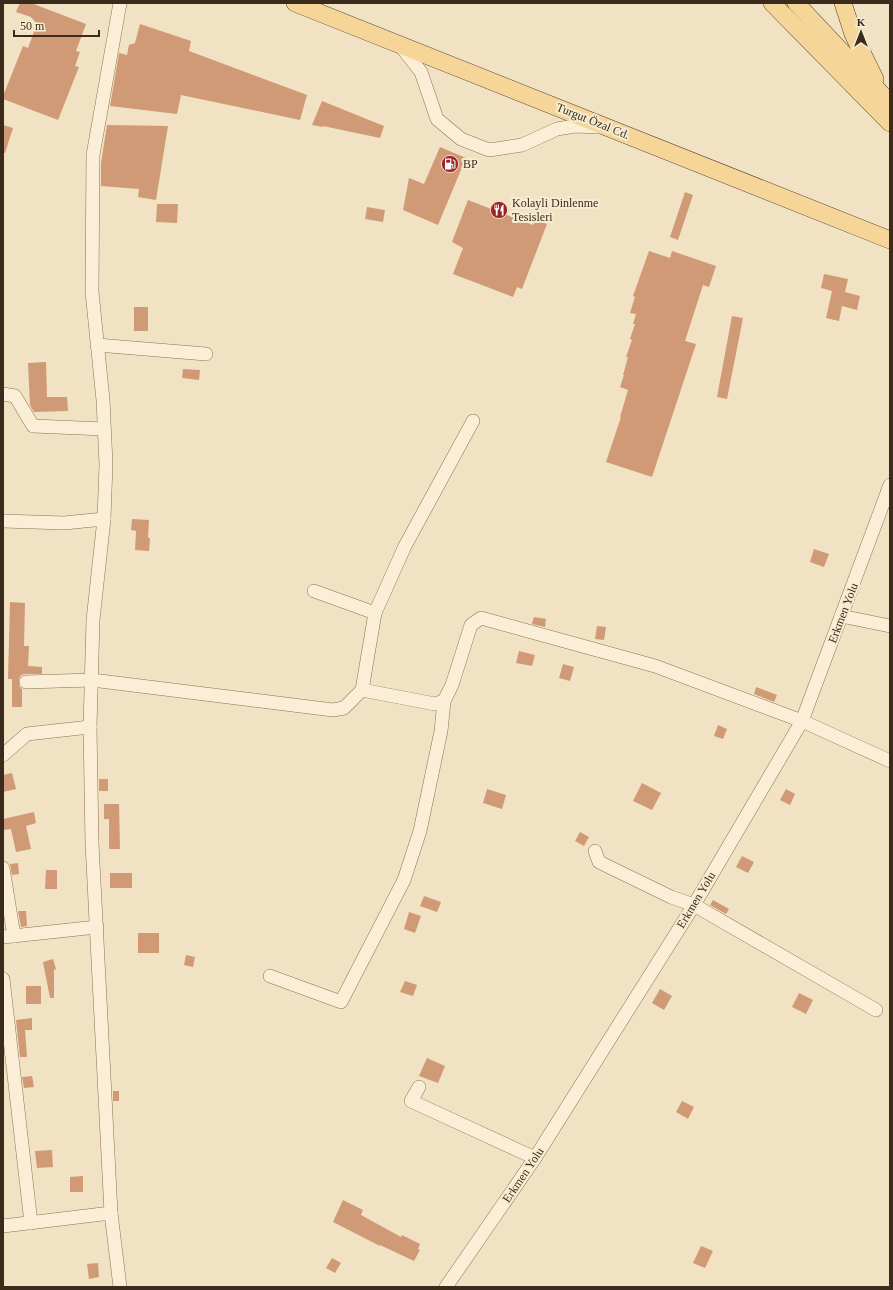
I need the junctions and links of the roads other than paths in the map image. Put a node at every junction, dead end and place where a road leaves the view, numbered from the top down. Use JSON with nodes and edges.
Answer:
{"nodes":[{"id":1,"x":120,"y":3,"type":"edge"},
{"id":2,"x":295,"y":3,"type":"edge"},
{"id":3,"x":772,"y":3,"type":"edge"},
{"id":4,"x":796,"y":3,"type":"edge"},
{"id":5,"x":843,"y":3,"type":"edge"},
{"id":6,"x":399,"y":44,"type":"junction"},
{"id":7,"x":886,"y":99,"type":"edge"},
{"id":8,"x":890,"y":123,"type":"edge"},
{"id":9,"x":607,"y":127,"type":"junction"},
{"id":10,"x":890,"y":240,"type":"edge"},
{"id":11,"x":97,"y":345,"type":"junction"},
{"id":12,"x":206,"y":354,"type":"dead end"},
{"id":13,"x":3,"y":394,"type":"edge"},
{"id":14,"x":473,"y":421,"type":"dead end"},
{"id":15,"x":104,"y":430,"type":"junction"},
{"id":16,"x":890,"y":485,"type":"edge"},
{"id":17,"x":104,"y":519,"type":"junction"},
{"id":18,"x":3,"y":521,"type":"edge"},
{"id":19,"x":314,"y":591,"type":"dead end"},
{"id":20,"x":375,"y":613,"type":"junction"},
{"id":21,"x":841,"y":616,"type":"junction"},
{"id":22,"x":890,"y":626,"type":"edge"},
{"id":23,"x":92,"y":680,"type":"junction"},
{"id":24,"x":26,"y":682,"type":"dead end"},
{"id":25,"x":362,"y":690,"type":"junction"},
{"id":26,"x":444,"y":701,"type":"junction"},
{"id":27,"x":802,"y":721,"type":"junction"},
{"id":28,"x":90,"y":727,"type":"junction"},
{"id":29,"x":3,"y":755,"type":"edge"},
{"id":30,"x":890,"y":761,"type":"edge"},
{"id":31,"x":595,"y":851,"type":"dead end"},
{"id":32,"x":3,"y":868,"type":"edge"},
{"id":33,"x":694,"y":905,"type":"junction"},
{"id":34,"x":97,"y":927,"type":"junction"},
{"id":35,"x":8,"y":936,"type":"edge"},
{"id":36,"x":270,"y":976,"type":"dead end"},
{"id":37,"x":3,"y":979,"type":"edge"},
{"id":38,"x":876,"y":1010,"type":"dead end"},
{"id":39,"x":419,"y":1087,"type":"dead end"},
{"id":40,"x":535,"y":1158,"type":"junction"},
{"id":41,"x":111,"y":1213,"type":"junction"},
{"id":42,"x":31,"y":1222,"type":"junction"},
{"id":43,"x":3,"y":1226,"type":"edge"},
{"id":44,"x":120,"y":1287,"type":"edge"},
{"id":45,"x":446,"y":1287,"type":"edge"}],
"edges":[{"from":1,"to":11,"type":"street"},
{"from":2,"to":6,"type":"main road","name":"Turgut Özal Cd."},
{"from":3,"to":8,"type":"main road"},
{"from":4,"to":7,"type":"main road"},
{"from":5,"to":7,"type":"main road"},
{"from":6,"to":9,"type":"main road","name":"Turgut Özal Cd."},
{"from":6,"to":9,"type":"street"},
{"from":9,"to":10,"type":"main road","name":"Turgut Özal Cd."},
{"from":11,"to":12,"type":"street"},
{"from":11,"to":15,"type":"street"},
{"from":13,"to":15,"type":"street"},
{"from":14,"to":20,"type":"street"},
{"from":15,"to":17,"type":"street"},
{"from":16,"to":21,"type":"street","name":"Erkmen Yolu"},
{"from":17,"to":18,"type":"street"},
{"from":17,"to":23,"type":"street"},
{"from":19,"to":20,"type":"street"},
{"from":20,"to":25,"type":"street"},
{"from":21,"to":22,"type":"street"},
{"from":21,"to":27,"type":"street","name":"Erkmen Yolu"},
{"from":23,"to":24,"type":"street"},
{"from":23,"to":25,"type":"street"},
{"from":23,"to":28,"type":"street"},
{"from":25,"to":26,"type":"street"},
{"from":26,"to":27,"type":"street"},
{"from":26,"to":36,"type":"street"},
{"from":27,"to":30,"type":"street"},
{"from":27,"to":33,"type":"street","name":"Erkmen Yolu"},
{"from":28,"to":29,"type":"street"},
{"from":28,"to":34,"type":"street"},
{"from":31,"to":33,"type":"street"},
{"from":32,"to":35,"type":"street"},
{"from":33,"to":38,"type":"street"},
{"from":33,"to":40,"type":"street","name":"Erkmen Yolu"},
{"from":34,"to":35,"type":"street"},
{"from":34,"to":41,"type":"street"},
{"from":37,"to":42,"type":"street"},
{"from":39,"to":40,"type":"street"},
{"from":40,"to":45,"type":"street","name":"Erkmen Yolu"},
{"from":41,"to":42,"type":"street"},
{"from":41,"to":44,"type":"street"},
{"from":42,"to":43,"type":"street"}]}
